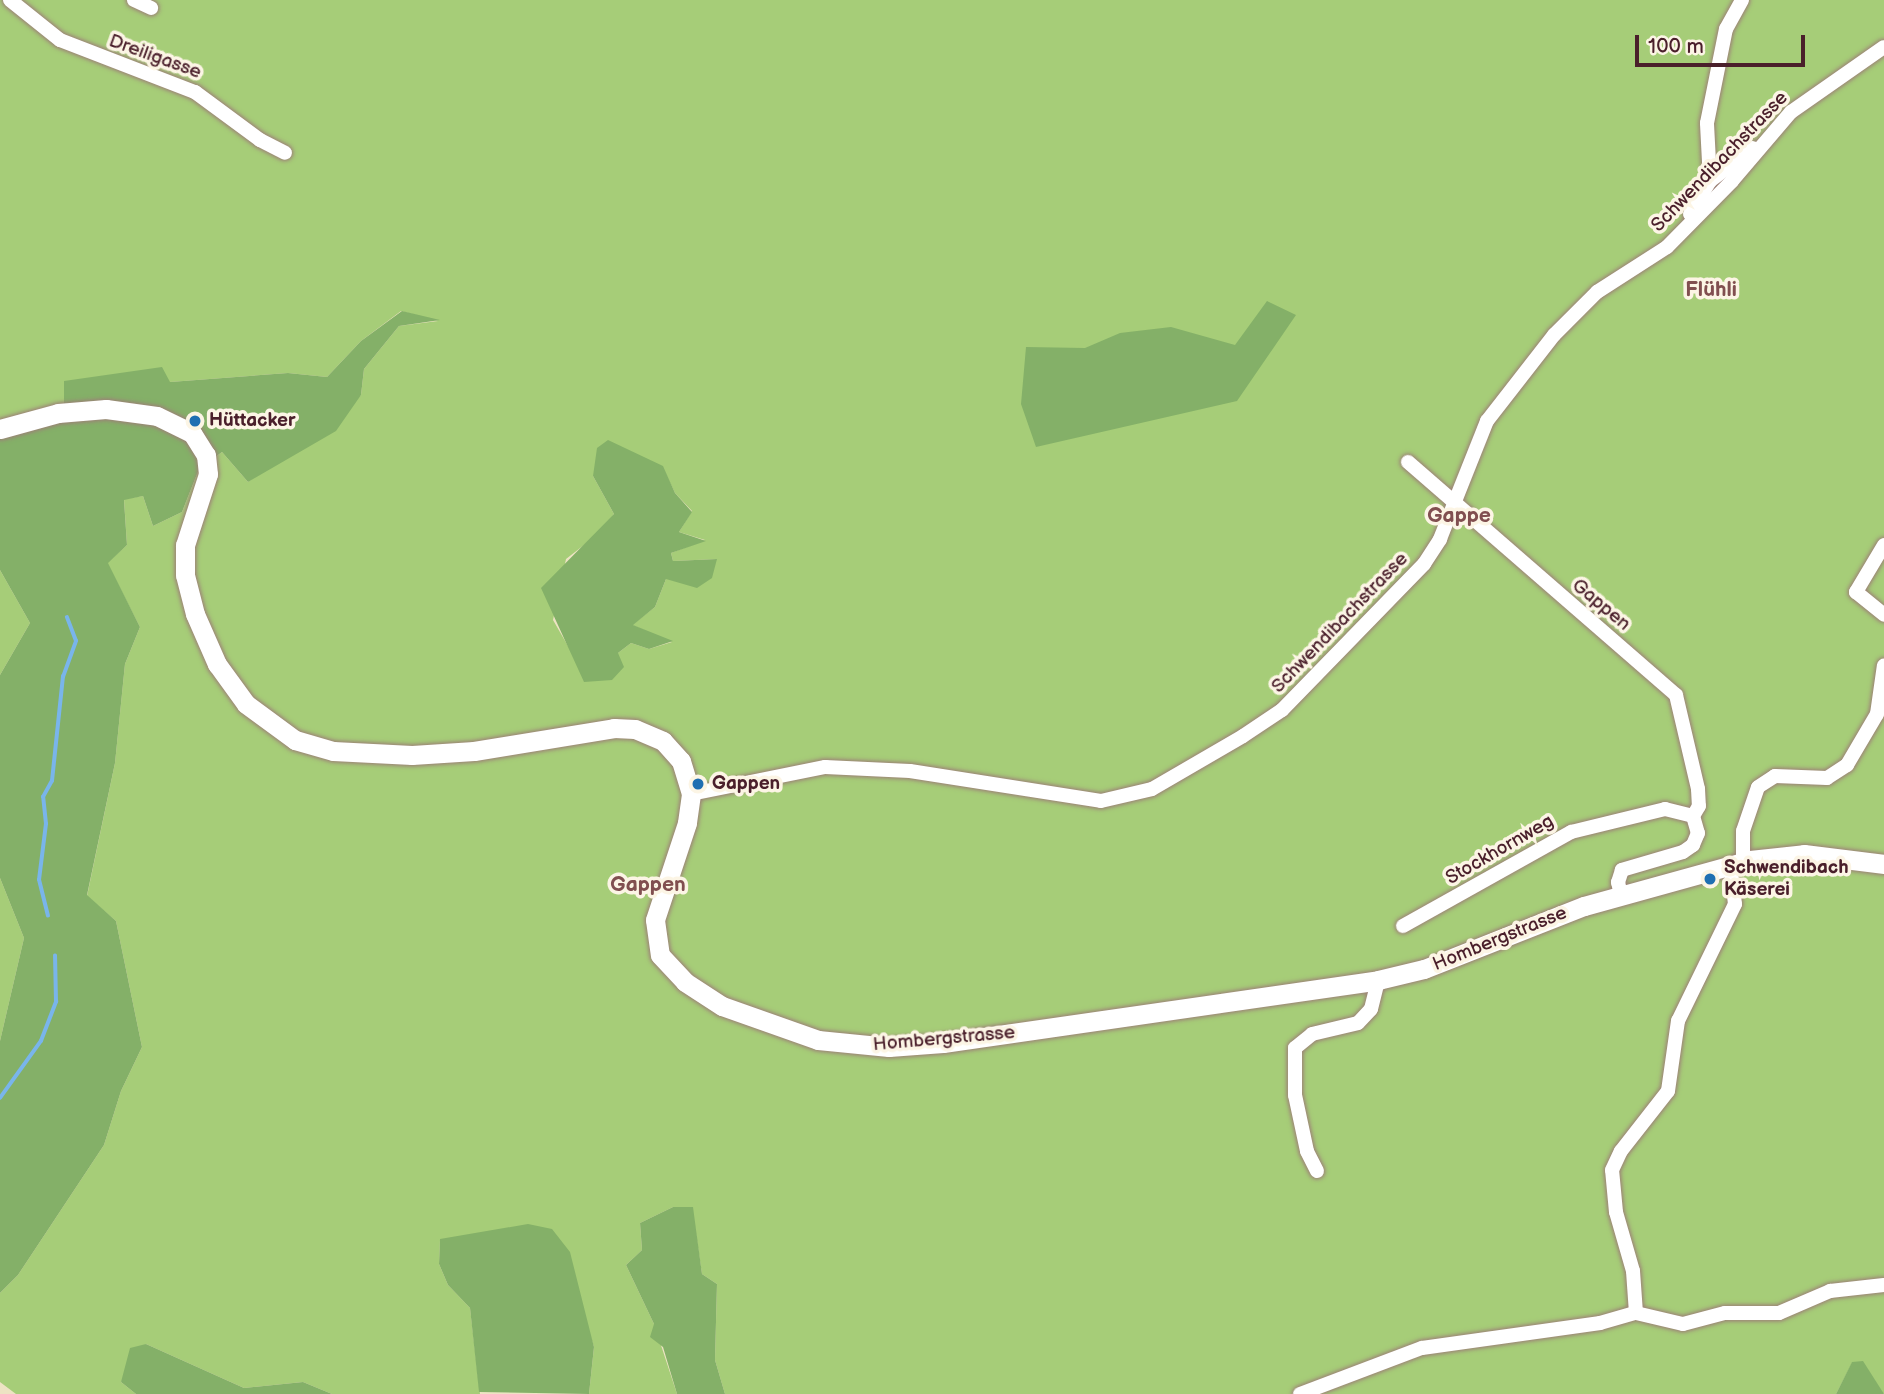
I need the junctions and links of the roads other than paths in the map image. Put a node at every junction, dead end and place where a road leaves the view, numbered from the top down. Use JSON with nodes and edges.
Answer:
{"nodes":[{"id":1,"x":10,"y":0,"type":"edge"},
{"id":2,"x":134,"y":0,"type":"edge"},
{"id":3,"x":1742,"y":0,"type":"edge"},
{"id":4,"x":151,"y":8,"type":"dead end"},
{"id":5,"x":1884,"y":47,"type":"edge"},
{"id":6,"x":1767,"y":137,"type":"junction"},
{"id":7,"x":285,"y":153,"type":"dead end"},
{"id":8,"x":1710,"y":181,"type":"junction"},
{"id":9,"x":1676,"y":238,"type":"junction"},
{"id":10,"x":0,"y":429,"type":"edge"},
{"id":11,"x":1408,"y":462,"type":"dead end"},
{"id":12,"x":1455,"y":501,"type":"junction"},
{"id":13,"x":1884,"y":545,"type":"edge"},
{"id":14,"x":1884,"y":615,"type":"edge"},
{"id":15,"x":1884,"y":665,"type":"edge"},
{"id":16,"x":691,"y":794,"type":"junction"},
{"id":17,"x":1693,"y":816,"type":"junction"},
{"id":18,"x":1884,"y":863,"type":"edge"},
{"id":19,"x":1736,"y":864,"type":"junction"},
{"id":20,"x":1621,"y":895,"type":"junction"},
{"id":21,"x":1403,"y":926,"type":"dead end"},
{"id":22,"x":1378,"y":980,"type":"junction"},
{"id":23,"x":1317,"y":1171,"type":"dead end"},
{"id":24,"x":1884,"y":1285,"type":"edge"},
{"id":25,"x":1636,"y":1312,"type":"junction"},
{"id":26,"x":1300,"y":1394,"type":"edge"}],
"edges":[{"from":1,"to":7,"type":"street","name":"Dreiligasse"},
{"from":2,"to":4,"type":"street"},
{"from":3,"to":8,"type":"street"},
{"from":5,"to":6,"type":"street","name":"Schwendibachstrasse"},
{"from":6,"to":8,"type":"street"},
{"from":6,"to":9,"type":"street","name":"Schwendibachstrasse"},
{"from":8,"to":9,"type":"street"},
{"from":9,"to":12,"type":"street","name":"Schwendibachstrasse"},
{"from":10,"to":16,"type":"street","name":"Hombergstrasse"},
{"from":11,"to":12,"type":"street","name":"Gappen"},
{"from":12,"to":16,"type":"street","name":"Schwendibachstrasse"},
{"from":12,"to":17,"type":"street","name":"Gappen"},
{"from":13,"to":14,"type":"street"},
{"from":15,"to":19,"type":"street"},
{"from":16,"to":22,"type":"street","name":"Hombergstrasse"},
{"from":17,"to":20,"type":"street"},
{"from":17,"to":21,"type":"street","name":"Stockhornweg"},
{"from":18,"to":19,"type":"street","name":"Hombergstrasse"},
{"from":19,"to":20,"type":"street","name":"Hombergstrasse"},
{"from":19,"to":25,"type":"street"},
{"from":20,"to":22,"type":"street","name":"Hombergstrasse"},
{"from":22,"to":23,"type":"street"},
{"from":24,"to":25,"type":"street"},
{"from":25,"to":26,"type":"street"}]}
